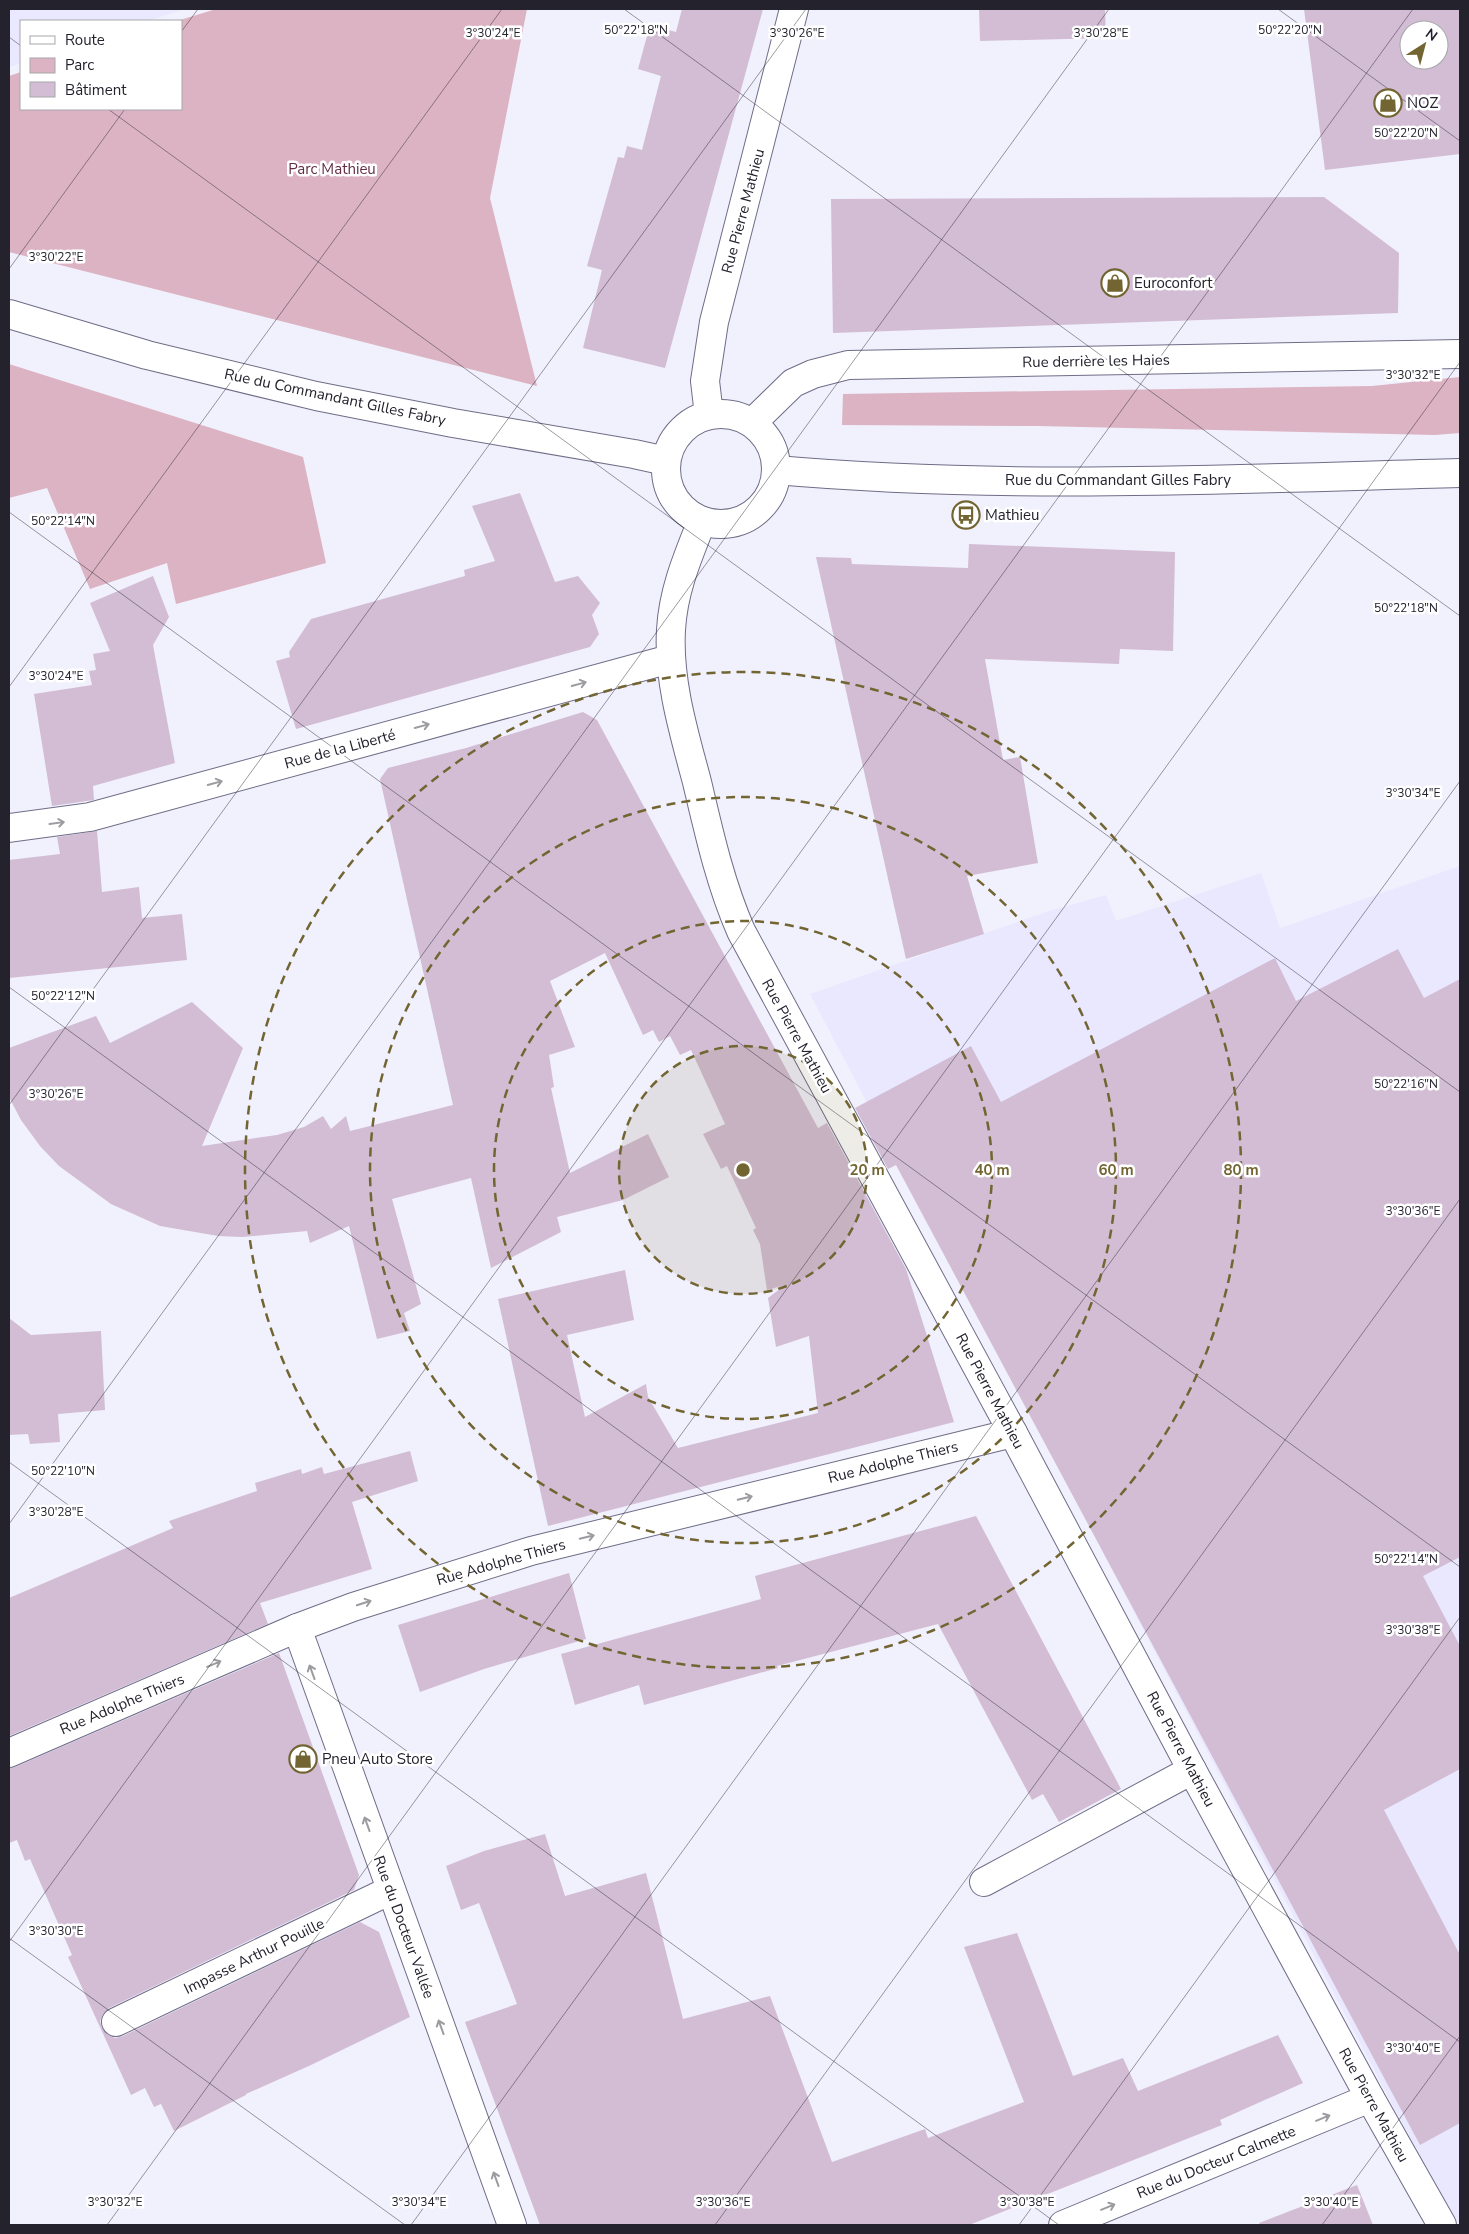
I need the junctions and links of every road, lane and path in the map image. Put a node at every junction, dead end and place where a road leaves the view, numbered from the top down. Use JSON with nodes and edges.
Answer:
{"nodes":[{"id":1,"x":794,"y":9,"type":"edge"},
{"id":2,"x":9,"y":314,"type":"edge"},
{"id":3,"x":1460,"y":354,"type":"edge"},
{"id":4,"x":709,"y":415,"type":"junction"},
{"id":5,"x":752,"y":423,"type":"junction"},
{"id":6,"x":666,"y":461,"type":"junction"},
{"id":7,"x":776,"y":470,"type":"junction"},
{"id":8,"x":1460,"y":473,"type":"edge"},
{"id":9,"x":702,"y":521,"type":"junction"},
{"id":10,"x":670,"y":659,"type":"junction"},
{"id":11,"x":9,"y":828,"type":"edge"},
{"id":12,"x":1013,"y":1433,"type":"junction"},
{"id":13,"x":297,"y":1628,"type":"junction"},
{"id":14,"x":9,"y":1753,"type":"edge"},
{"id":15,"x":1192,"y":1770,"type":"junction"},
{"id":16,"x":984,"y":1882,"type":"dead end"},
{"id":17,"x":391,"y":1890,"type":"junction"},
{"id":18,"x":116,"y":2022,"type":"dead end"},
{"id":19,"x":1370,"y":2098,"type":"junction"},
{"id":20,"x":512,"y":2225,"type":"edge"},
{"id":21,"x":1063,"y":2225,"type":"edge"},
{"id":22,"x":1442,"y":2225,"type":"edge"}],
"edges":[{"from":1,"to":4,"type":"street","name":"Rue Pierre Mathieu"},
{"from":2,"to":6,"type":"street","name":"Rue du Commandant Gilles Fabry"},
{"from":3,"to":5,"type":"street","name":"Rue derrière les Haies"},
{"from":4,"to":5,"type":"street"},
{"from":4,"to":6,"type":"street"},
{"from":5,"to":7,"type":"street"},
{"from":6,"to":9,"type":"street"},
{"from":7,"to":8,"type":"street","name":"Rue du Commandant Gilles Fabry"},
{"from":7,"to":9,"type":"street"},
{"from":9,"to":10,"type":"street","name":"Rue Pierre Mathieu"},
{"from":11,"to":10,"type":"street","name":"Rue de la Liberté","one_way":true},
{"from":10,"to":12,"type":"street","name":"Rue Pierre Mathieu"},
{"from":13,"to":12,"type":"street","name":"Rue Adolphe Thiers","one_way":true},
{"from":12,"to":15,"type":"street","name":"Rue Pierre Mathieu"},
{"from":14,"to":13,"type":"street","name":"Rue Adolphe Thiers","one_way":true},
{"from":17,"to":13,"type":"street","name":"Rue du Docteur Vallée","one_way":true},
{"from":15,"to":16,"type":"street"},
{"from":15,"to":19,"type":"street","name":"Rue Pierre Mathieu"},
{"from":17,"to":18,"type":"street","name":"Impasse Arthur Pouille"},
{"from":20,"to":17,"type":"street","name":"Rue du Docteur Vallée","one_way":true},
{"from":21,"to":19,"type":"street","name":"Rue du Docteur Calmette","one_way":true},
{"from":19,"to":22,"type":"street","name":"Rue Pierre Mathieu"}]}
